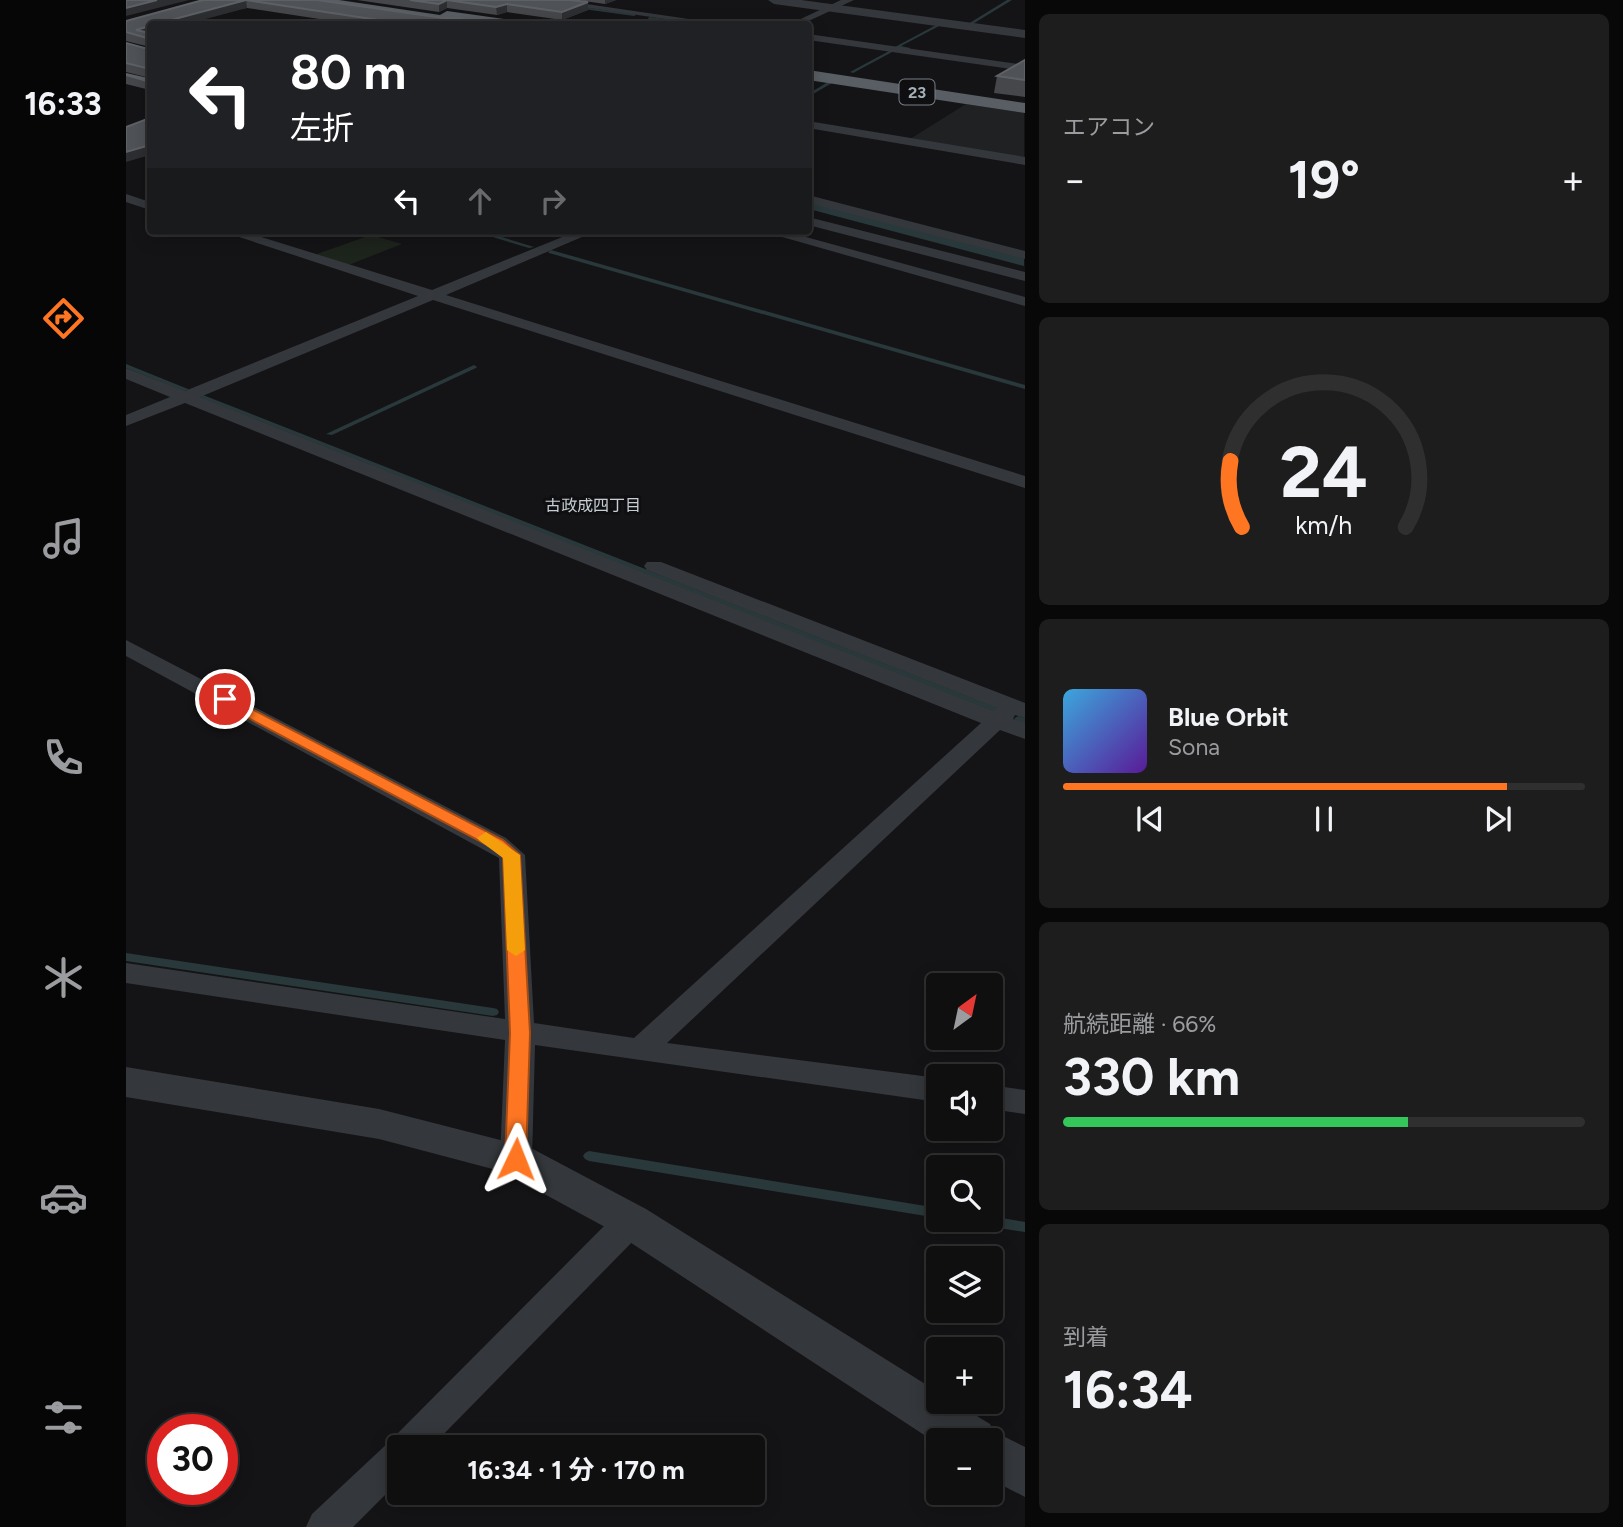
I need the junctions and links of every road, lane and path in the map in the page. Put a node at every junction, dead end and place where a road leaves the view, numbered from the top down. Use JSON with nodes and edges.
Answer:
{"nodes":[{"id":1,"x":309,"y":0,"type":"edge"},
{"id":2,"x":344,"y":0,"type":"edge"},
{"id":3,"x":538,"y":0,"type":"edge"},
{"id":4,"x":774,"y":0,"type":"edge"},
{"id":5,"x":849,"y":0,"type":"edge"},
{"id":6,"x":832,"y":8,"type":"junction"},
{"id":7,"x":451,"y":21,"type":"edge"},
{"id":8,"x":484,"y":21,"type":"edge"},
{"id":9,"x":696,"y":21,"type":"edge"},
{"id":10,"x":802,"y":21,"type":"edge"},
{"id":11,"x":1024,"y":34,"type":"edge"},
{"id":12,"x":812,"y":38,"type":"edge"},
{"id":13,"x":1024,"y":68,"type":"edge"},
{"id":14,"x":812,"y":74,"type":"edge"},
{"id":15,"x":812,"y":74,"type":"edge"},
{"id":16,"x":1024,"y":103,"type":"edge"},
{"id":17,"x":1024,"y":108,"type":"edge"},
{"id":18,"x":812,"y":125,"type":"edge"},
{"id":19,"x":1024,"y":161,"type":"edge"},
{"id":20,"x":126,"y":198,"type":"edge"},
{"id":21,"x":812,"y":200,"type":"edge"},
{"id":22,"x":147,"y":205,"type":"edge"},
{"id":23,"x":812,"y":222,"type":"edge"},
{"id":24,"x":240,"y":235,"type":"edge"},
{"id":25,"x":579,"y":235,"type":"edge"},
{"id":26,"x":782,"y":235,"type":"edge"},
{"id":27,"x":1024,"y":255,"type":"edge"},
{"id":28,"x":1024,"y":277,"type":"edge"},
{"id":29,"x":430,"y":296,"type":"junction"},
{"id":30,"x":1024,"y":302,"type":"edge"},
{"id":31,"x":126,"y":358,"type":"edge"},
{"id":32,"x":126,"y":373,"type":"edge"},
{"id":33,"x":204,"y":389,"type":"junction"},
{"id":34,"x":185,"y":397,"type":"junction"},
{"id":35,"x":126,"y":421,"type":"edge"},
{"id":36,"x":1024,"y":482,"type":"edge"},
{"id":37,"x":126,"y":647,"type":"edge"},
{"id":38,"x":1014,"y":708,"type":"edge"},
{"id":39,"x":1024,"y":732,"type":"edge"},
{"id":40,"x":126,"y":973,"type":"edge"},
{"id":41,"x":520,"y":1033,"type":"junction"},
{"id":42,"x":640,"y":1050,"type":"junction"},
{"id":43,"x":126,"y":1082,"type":"edge"},
{"id":44,"x":926,"y":1088,"type":"edge"},
{"id":45,"x":1003,"y":1099,"type":"edge"},
{"id":46,"x":1024,"y":1102,"type":"edge"},
{"id":47,"x":516,"y":1159,"type":"junction"},
{"id":48,"x":631,"y":1221,"type":"junction"},
{"id":49,"x":954,"y":1428,"type":"edge"},
{"id":50,"x":418,"y":1435,"type":"edge"},
{"id":51,"x":1003,"y":1460,"type":"edge"},
{"id":52,"x":387,"y":1467,"type":"edge"},
{"id":53,"x":1024,"y":1474,"type":"edge"},
{"id":54,"x":326,"y":1527,"type":"edge"}],
"edges":[{"from":1,"to":7,"type":"highway"},
{"from":2,"to":8,"type":"highway"},
{"from":3,"to":9,"type":"street"},
{"from":4,"to":6,"type":"street"},
{"from":5,"to":6,"type":"street"},
{"from":6,"to":10,"type":"street"},
{"from":6,"to":11,"type":"street"},
{"from":12,"to":13,"type":"street"},
{"from":14,"to":16,"type":"highway","number":"23"},
{"from":15,"to":17,"type":"highway","number":"23"},
{"from":18,"to":19,"type":"street"},
{"from":20,"to":22,"type":"street"},
{"from":21,"to":27,"type":"street"},
{"from":23,"to":28,"type":"street"},
{"from":24,"to":29,"type":"street"},
{"from":25,"to":29,"type":"street"},
{"from":26,"to":30,"type":"street"},
{"from":29,"to":33,"type":"street"},
{"from":29,"to":36,"type":"street"},
{"from":31,"to":33,"type":"street"},
{"from":32,"to":34,"type":"street"},
{"from":33,"to":34,"type":"street"},
{"from":33,"to":38,"type":"street"},
{"from":34,"to":35,"type":"street"},
{"from":34,"to":38,"type":"street"},
{"from":37,"to":41,"type":"street"},
{"from":38,"to":39,"type":"street"},
{"from":38,"to":42,"type":"street"},
{"from":40,"to":41,"type":"street"},
{"from":41,"to":42,"type":"street"},
{"from":41,"to":47,"type":"street"},
{"from":42,"to":44,"type":"street"},
{"from":43,"to":47,"type":"street"},
{"from":45,"to":46,"type":"street"},
{"from":47,"to":48,"type":"street"},
{"from":48,"to":49,"type":"street"},
{"from":48,"to":50,"type":"street"},
{"from":51,"to":53,"type":"street"},
{"from":52,"to":54,"type":"street"}]}
